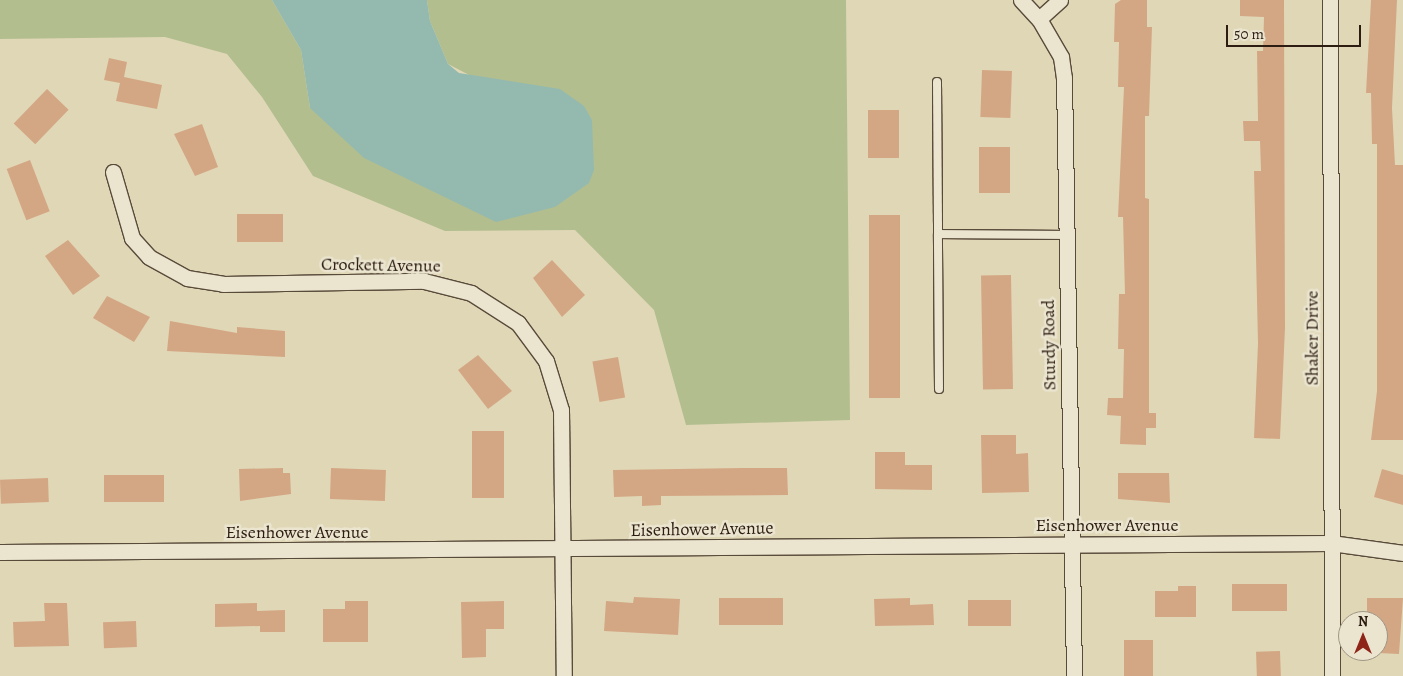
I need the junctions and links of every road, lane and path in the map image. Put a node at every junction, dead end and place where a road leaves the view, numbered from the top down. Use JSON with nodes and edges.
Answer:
{"nodes":[{"id":1,"x":1021,"y":0,"type":"edge"},
{"id":2,"x":1060,"y":0,"type":"edge"},
{"id":3,"x":1330,"y":0,"type":"edge"},
{"id":4,"x":1039,"y":19,"type":"junction"},
{"id":5,"x":937,"y":82,"type":"dead end"},
{"id":6,"x":113,"y":172,"type":"dead end"},
{"id":7,"x":938,"y":234,"type":"junction"},
{"id":8,"x":1066,"y":235,"type":"junction"},
{"id":9,"x":939,"y":389,"type":"dead end"},
{"id":10,"x":1331,"y":543,"type":"junction"},
{"id":11,"x":1070,"y":544,"type":"junction"},
{"id":12,"x":563,"y":550,"type":"junction"},
{"id":13,"x":0,"y":552,"type":"edge"},
{"id":14,"x":1403,"y":553,"type":"edge"},
{"id":15,"x":564,"y":676,"type":"edge"},
{"id":16,"x":1074,"y":676,"type":"edge"},
{"id":17,"x":1332,"y":676,"type":"edge"}],
"edges":[{"from":1,"to":4,"type":"street","name":"Sturdy Road"},
{"from":2,"to":4,"type":"street"},
{"from":3,"to":10,"type":"street","name":"Shaker Drive"},
{"from":4,"to":8,"type":"street","name":"Sturdy Road"},
{"from":5,"to":7,"type":"lane"},
{"from":6,"to":12,"type":"street","name":"Crockett Avenue"},
{"from":7,"to":8,"type":"lane"},
{"from":7,"to":9,"type":"lane"},
{"from":8,"to":11,"type":"street","name":"Sturdy Road"},
{"from":10,"to":11,"type":"street","name":"Eisenhower Avenue"},
{"from":10,"to":14,"type":"street","name":"Eisenhower Avenue"},
{"from":10,"to":17,"type":"street","name":"Shaker Drive"},
{"from":11,"to":12,"type":"street","name":"Eisenhower Avenue"},
{"from":11,"to":16,"type":"street","name":"Sturdy Road"},
{"from":12,"to":13,"type":"street","name":"Eisenhower Avenue"},
{"from":12,"to":15,"type":"street","name":"Crockett Avenue"}]}
